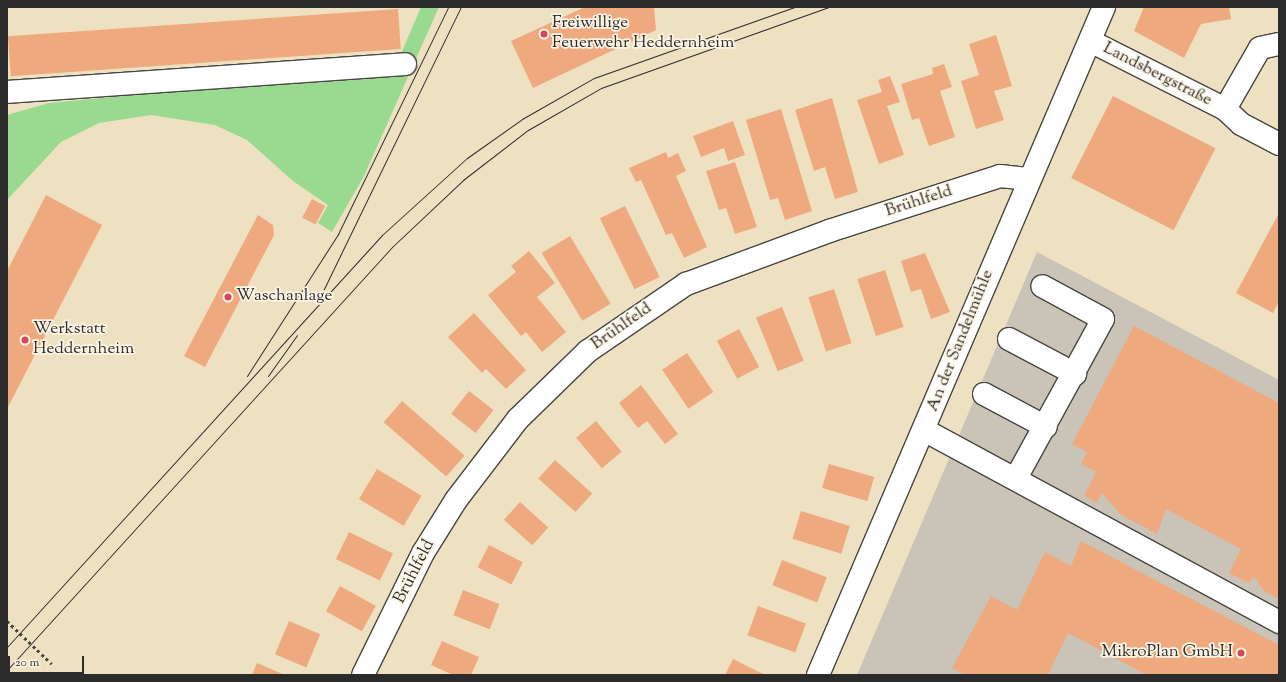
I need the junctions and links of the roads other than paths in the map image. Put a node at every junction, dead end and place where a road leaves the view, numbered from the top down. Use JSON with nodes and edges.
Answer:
{"nodes":[{"id":1,"x":1104,"y":7,"type":"edge"},
{"id":2,"x":1090,"y":40,"type":"junction"},
{"id":3,"x":1279,"y":44,"type":"edge"},
{"id":4,"x":405,"y":64,"type":"dead end"},
{"id":5,"x":7,"y":92,"type":"edge"},
{"id":6,"x":1225,"y":109,"type":"junction"},
{"id":7,"x":1279,"y":144,"type":"edge"},
{"id":8,"x":1030,"y":179,"type":"junction"},
{"id":9,"x":1042,"y":286,"type":"dead end"},
{"id":10,"x":1009,"y":339,"type":"dead end"},
{"id":11,"x":1075,"y":374,"type":"junction"},
{"id":12,"x":984,"y":394,"type":"dead end"},
{"id":13,"x":1046,"y":427,"type":"junction"},
{"id":14,"x":924,"y":430,"type":"junction"},
{"id":15,"x":1016,"y":478,"type":"junction"},
{"id":16,"x":1279,"y":622,"type":"edge"},
{"id":17,"x":364,"y":675,"type":"edge"},
{"id":18,"x":818,"y":675,"type":"edge"}],
"edges":[{"from":1,"to":2,"type":"street","name":"An der Sandelmühle"},
{"from":2,"to":6,"type":"street","name":"Landsbergstraße"},
{"from":2,"to":8,"type":"street","name":"An der Sandelmühle"},
{"from":3,"to":6,"type":"street","name":"Landsbergstraße"},
{"from":4,"to":5,"type":"street"},
{"from":6,"to":7,"type":"street","name":"Landsbergstraße"},
{"from":8,"to":14,"type":"street","name":"An der Sandelmühle"},
{"from":8,"to":17,"type":"street","name":"Brühlfeld"},
{"from":9,"to":11,"type":"street"},
{"from":10,"to":11,"type":"street"},
{"from":11,"to":13,"type":"street"},
{"from":12,"to":13,"type":"street"},
{"from":13,"to":15,"type":"street"},
{"from":14,"to":15,"type":"street"},
{"from":14,"to":18,"type":"street","name":"An der Sandelmühle"},
{"from":15,"to":16,"type":"street"}]}
